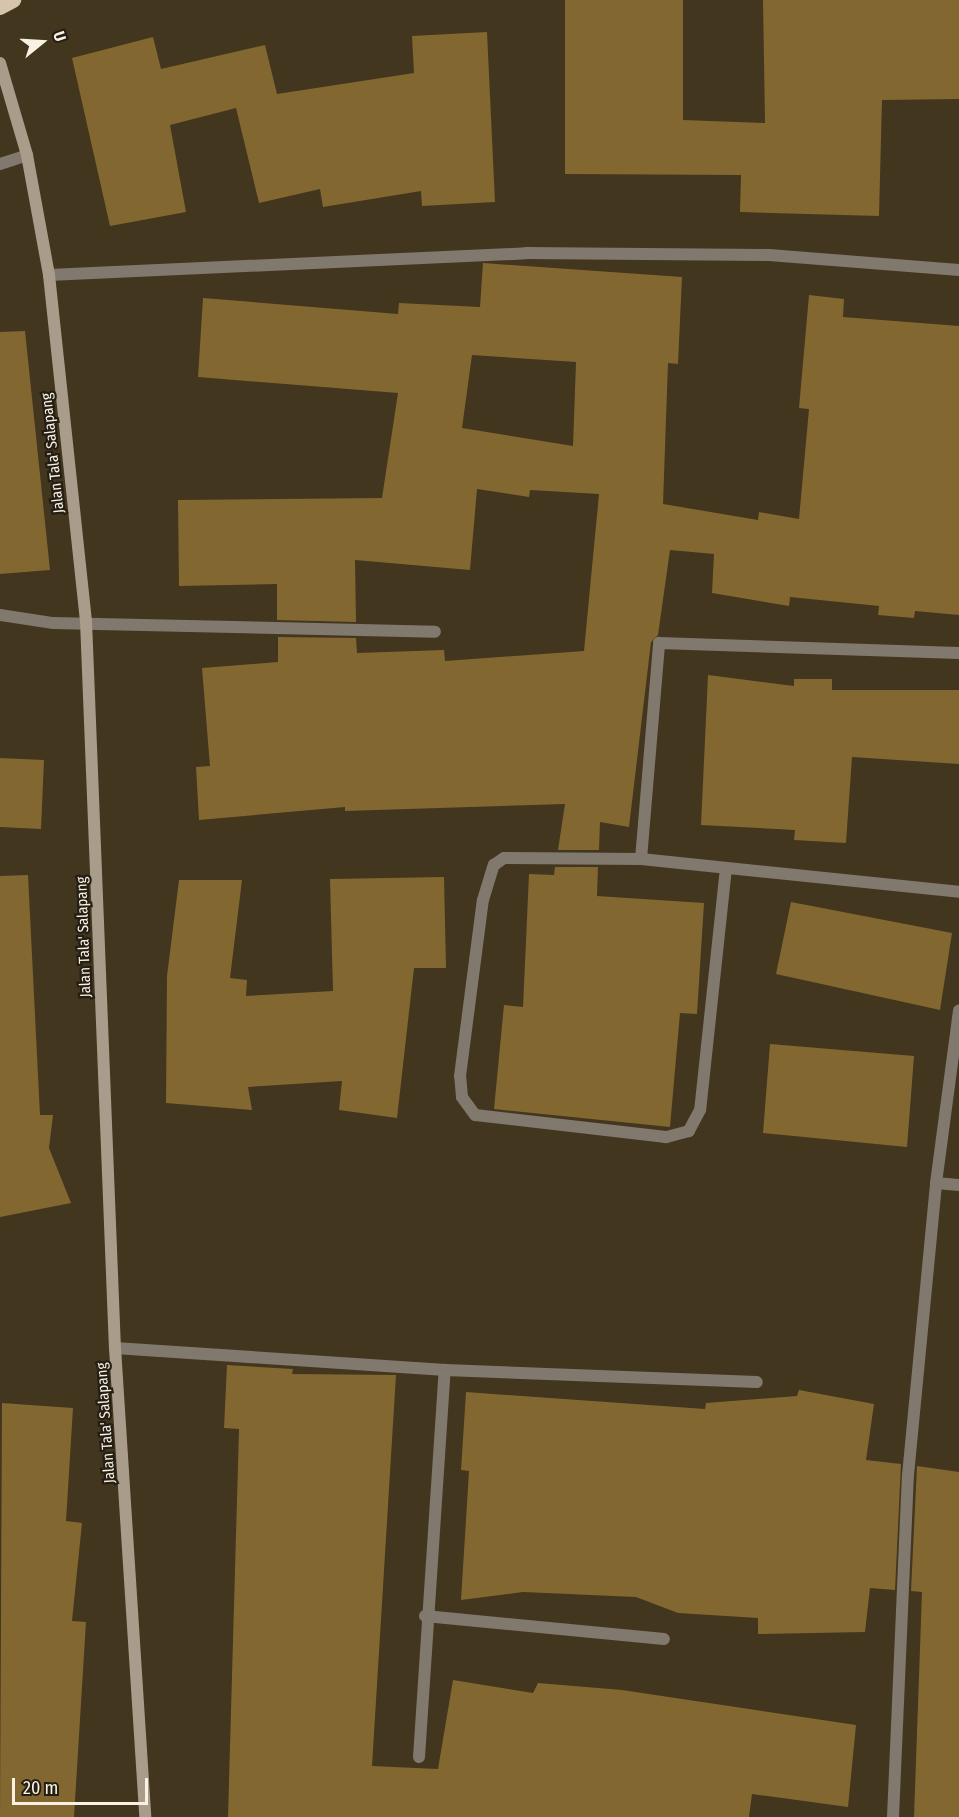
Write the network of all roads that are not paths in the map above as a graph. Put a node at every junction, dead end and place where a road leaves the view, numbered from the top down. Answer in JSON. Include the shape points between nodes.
{"nodes":[{"id":1,"x":13,"y":0,"type":"edge"},
{"id":2,"x":0,"y":6,"type":"edge"},
{"id":3,"x":0,"y":63,"type":"edge"},
{"id":4,"x":27,"y":156,"type":"junction"},
{"id":5,"x":0,"y":164,"type":"edge"},
{"id":6,"x":959,"y":270,"type":"edge"},
{"id":7,"x":49,"y":275,"type":"junction"},
{"id":8,"x":0,"y":615,"type":"edge"},
{"id":9,"x":86,"y":621,"type":"junction"},
{"id":10,"x":435,"y":632,"type":"dead end"},
{"id":11,"x":959,"y":653,"type":"edge"},
{"id":12,"x":641,"y":859,"type":"junction"},
{"id":13,"x":726,"y":868,"type":"junction"},
{"id":14,"x":959,"y":892,"type":"edge"},
{"id":15,"x":959,"y":1011,"type":"edge"},
{"id":16,"x":936,"y":1183,"type":"junction"},
{"id":17,"x":959,"y":1185,"type":"edge"},
{"id":18,"x":115,"y":1348,"type":"junction"},
{"id":19,"x":445,"y":1370,"type":"junction"},
{"id":20,"x":757,"y":1382,"type":"dead end"},
{"id":21,"x":425,"y":1616,"type":"junction"},
{"id":22,"x":664,"y":1639,"type":"dead end"},
{"id":23,"x":419,"y":1757,"type":"dead end"},
{"id":24,"x":144,"y":1817,"type":"edge"},
{"id":25,"x":893,"y":1817,"type":"edge"}],
"edges":[{"from":1,"to":2,"type":"highway"},
{"from":3,"to":4,"type":"main road","name":"Jalan Tala' Salapang"},
{"from":4,"to":5,"type":"street"},
{"from":4,"to":7,"type":"main road","name":"Jalan Tala' Salapang"},
{"from":6,"to":7,"type":"street","via":[[769,255],[537,252]]},
{"from":7,"to":9,"type":"main road","name":"Jalan Tala' Salapang"},
{"from":8,"to":9,"type":"street"},
{"from":9,"to":10,"type":"street"},
{"from":9,"to":18,"type":"main road","name":"Jalan Tala' Salapang"},
{"from":11,"to":12,"type":"street","via":[[659,643]]},
{"from":12,"to":13,"type":"street"},
{"from":12,"to":13,"type":"street","via":[[514,854],[494,865],[483,900],[460,1076],[462,1097],[474,1115],[666,1137],[689,1131],[700,1110]]},
{"from":13,"to":14,"type":"street"},
{"from":15,"to":16,"type":"street"},
{"from":16,"to":17,"type":"street"},
{"from":16,"to":25,"type":"street","via":[[908,1475]]},
{"from":18,"to":19,"type":"street"},
{"from":18,"to":24,"type":"main road","name":"Jalan Tala' Salapang"},
{"from":19,"to":20,"type":"street"},
{"from":19,"to":21,"type":"street"},
{"from":21,"to":22,"type":"street"},
{"from":21,"to":23,"type":"street"}]}
